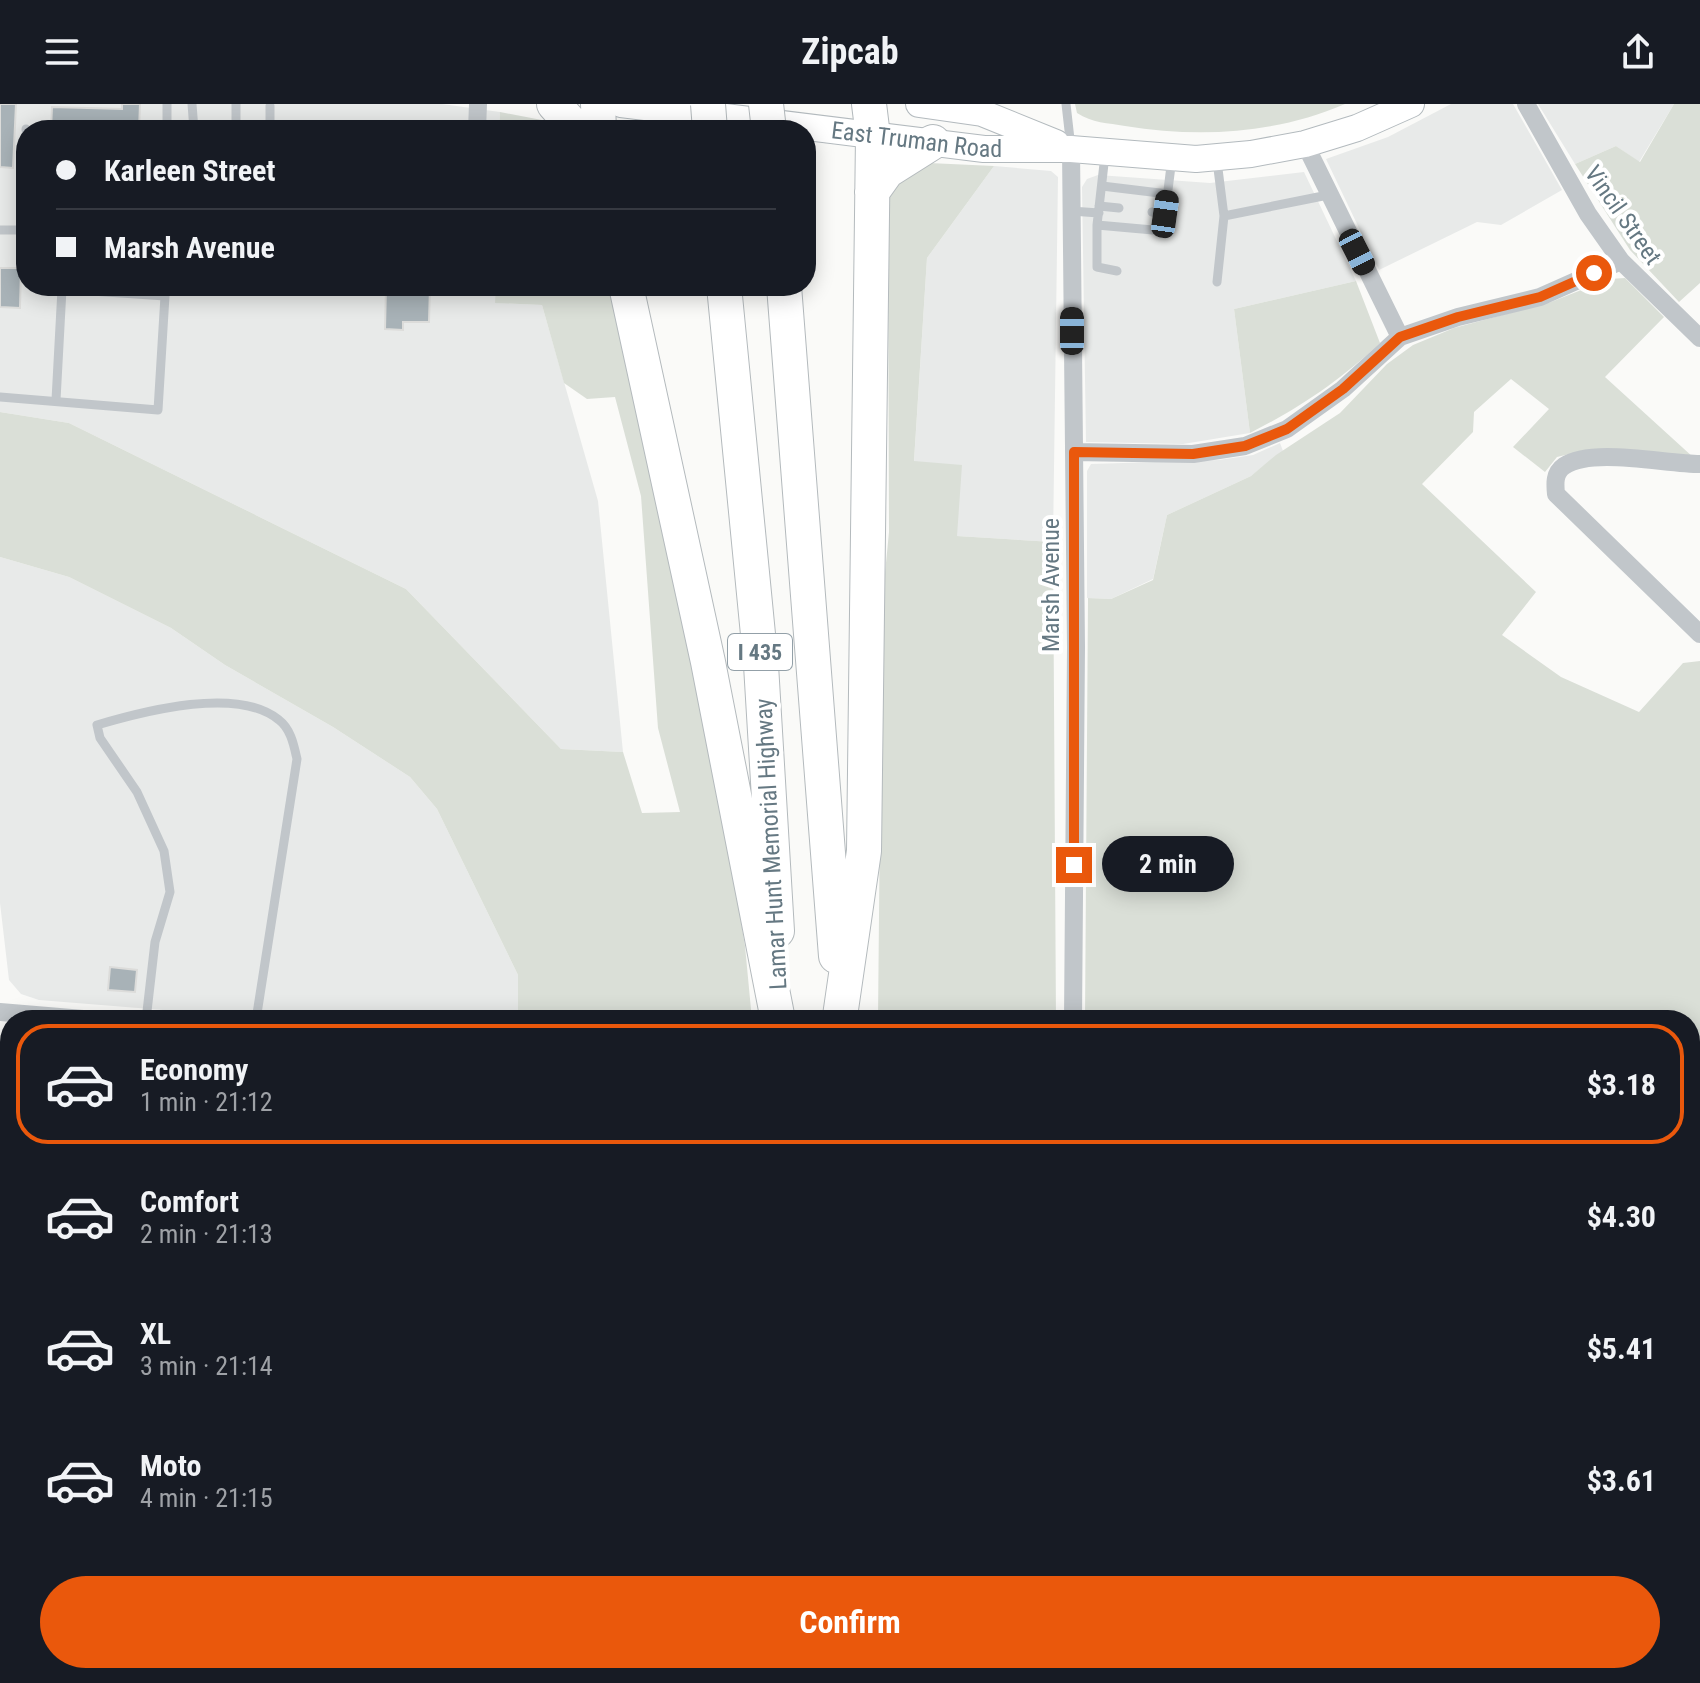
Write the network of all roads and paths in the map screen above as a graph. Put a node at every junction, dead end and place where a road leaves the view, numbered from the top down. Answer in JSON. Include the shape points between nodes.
{"nodes":[{"id":1,"x":554,"y":104,"type":"edge"},
{"id":2,"x":621,"y":104,"type":"edge"},
{"id":3,"x":919,"y":104,"type":"edge"},
{"id":4,"x":1066,"y":104,"type":"edge"},
{"id":5,"x":1411,"y":104,"type":"edge"},
{"id":6,"x":1526,"y":104,"type":"edge"},
{"id":7,"x":568,"y":120,"type":"edge"},
{"id":8,"x":871,"y":120,"type":"edge"},
{"id":9,"x":933,"y":142,"type":"junction"},
{"id":10,"x":1305,"y":144,"type":"junction"},
{"id":11,"x":1071,"y":149,"type":"junction"},
{"id":12,"x":1106,"y":152,"type":"junction"},
{"id":13,"x":1172,"y":157,"type":"junction"},
{"id":14,"x":1216,"y":157,"type":"junction"},
{"id":15,"x":1102,"y":186,"type":"junction"},
{"id":16,"x":872,"y":192,"type":"junction"},
{"id":17,"x":1168,"y":194,"type":"junction"},
{"id":18,"x":1328,"y":195,"type":"junction"},
{"id":19,"x":1119,"y":208,"type":"dead end"},
{"id":20,"x":1099,"y":209,"type":"junction"},
{"id":21,"x":1071,"y":211,"type":"junction"},
{"id":22,"x":1152,"y":212,"type":"dead end"},
{"id":23,"x":1165,"y":214,"type":"junction"},
{"id":24,"x":1224,"y":216,"type":"junction"},
{"id":25,"x":1097,"y":225,"type":"junction"},
{"id":26,"x":1621,"y":261,"type":"junction"},
{"id":27,"x":1117,"y":271,"type":"dead end"},
{"id":28,"x":1217,"y":282,"type":"dead end"},
{"id":29,"x":58,"y":296,"type":"edge"},
{"id":30,"x":165,"y":296,"type":"edge"},
{"id":31,"x":628,"y":296,"type":"edge"},
{"id":32,"x":725,"y":296,"type":"edge"},
{"id":33,"x":785,"y":296,"type":"edge"},
{"id":34,"x":1400,"y":337,"type":"junction"},
{"id":35,"x":1700,"y":338,"type":"edge"},
{"id":36,"x":0,"y":397,"type":"edge"},
{"id":37,"x":56,"y":400,"type":"junction"},
{"id":38,"x":1074,"y":452,"type":"junction"},
{"id":39,"x":1700,"y":464,"type":"edge"},
{"id":40,"x":1700,"y":634,"type":"edge"},
{"id":41,"x":147,"y":1010,"type":"edge"},
{"id":42,"x":258,"y":1010,"type":"edge"},
{"id":43,"x":777,"y":1010,"type":"edge"},
{"id":44,"x":779,"y":1010,"type":"edge"},
{"id":45,"x":839,"y":1010,"type":"edge"},
{"id":46,"x":841,"y":1010,"type":"edge"},
{"id":47,"x":1073,"y":1010,"type":"edge"}],
"edges":[{"from":1,"to":7,"type":"highway"},
{"from":2,"to":8,"type":"main road","name":"East Truman Road"},
{"from":3,"to":11,"type":"main road","name":"East Truman Road","via":[[982,113]]},
{"from":4,"to":11,"type":"lane"},
{"from":5,"to":10,"type":"main road","name":"East Truman Road"},
{"from":6,"to":26,"type":"street","name":"Vincil Street"},
{"from":8,"to":9,"type":"main road","name":"East Truman Road"},
{"from":8,"to":16,"type":"highway"},
{"from":9,"to":11,"type":"main road","name":"East Truman Road","via":[[984,149]]},
{"from":9,"to":16,"type":"highway","via":[[887,171]]},
{"from":10,"to":14,"type":"main road","name":"East Truman Road"},
{"from":10,"to":18,"type":"street"},
{"from":11,"to":12,"type":"main road","name":"East Truman Road"},
{"from":11,"to":21,"type":"street","name":"Marsh Avenue"},
{"from":12,"to":13,"type":"main road","name":"East Truman Road"},
{"from":12,"to":15,"type":"lane"},
{"from":13,"to":14,"type":"main road","name":"East Truman Road"},
{"from":13,"to":17,"type":"lane"},
{"from":14,"to":24,"type":"lane"},
{"from":15,"to":17,"type":"lane"},
{"from":15,"to":20,"type":"lane"},
{"from":16,"to":46,"type":"highway","via":[[864,851]]},
{"from":17,"to":23,"type":"lane"},
{"from":18,"to":24,"type":"lane"},
{"from":18,"to":34,"type":"street"},
{"from":19,"to":20,"type":"lane"},
{"from":20,"to":21,"type":"lane"},
{"from":20,"to":25,"type":"lane"},
{"from":21,"to":38,"type":"street","name":"Marsh Avenue"},
{"from":22,"to":23,"type":"lane"},
{"from":23,"to":25,"type":"lane","via":[[1153,230]]},
{"from":24,"to":28,"type":"lane"},
{"from":25,"to":27,"type":"lane","via":[[1097,267]]},
{"from":26,"to":34,"type":"street","via":[[1540,297]]},
{"from":26,"to":35,"type":"street","name":"Vincil Street"},
{"from":29,"to":37,"type":"lane"},
{"from":30,"to":37,"type":"lane","via":[[158,410]]},
{"from":31,"to":43,"type":"highway"},
{"from":32,"to":44,"type":"highway","name":"Lamar Hunt Memorial Highway","number":"I 435","via":[[761,665]]},
{"from":33,"to":45,"type":"highway","number":"I 435"},
{"from":34,"to":38,"type":"street","via":[[1343,389],[1287,429],[1245,446],[1193,454]]},
{"from":36,"to":37,"type":"lane"},
{"from":38,"to":47,"type":"street","name":"Marsh Avenue"},
{"from":39,"to":40,"type":"street","via":[[1584,459],[1562,467],[1555,478],[1556,494]]},
{"from":41,"to":42,"type":"lane","via":[[155,942],[170,892],[164,851],[97,725],[178,706],[246,704],[280,720],[297,759]]}]}
